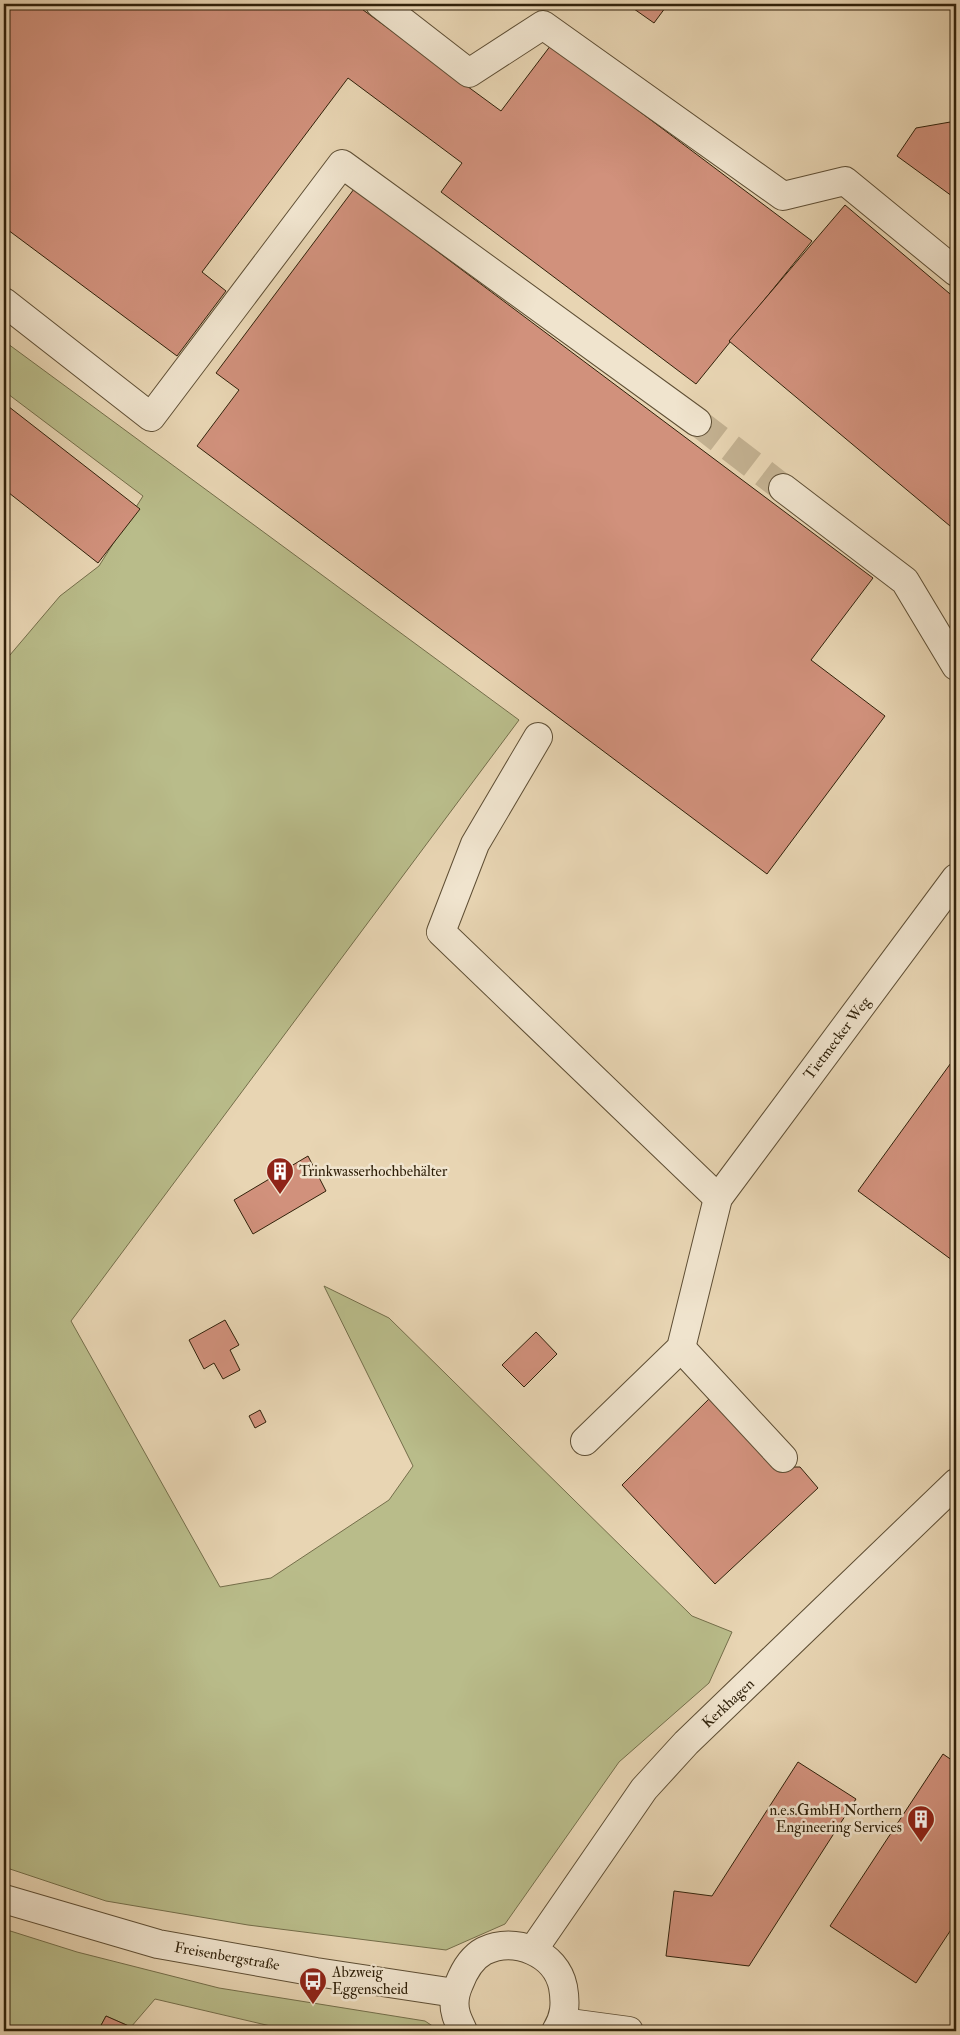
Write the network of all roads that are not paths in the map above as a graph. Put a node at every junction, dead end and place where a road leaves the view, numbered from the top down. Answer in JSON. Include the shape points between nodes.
{"nodes":[{"id":1,"x":380,"y":4,"type":"edge"},
{"id":2,"x":956,"y":272,"type":"edge"},
{"id":3,"x":4,"y":302,"type":"edge"},
{"id":4,"x":697,"y":422,"type":"tunnel mouth"},
{"id":5,"x":783,"y":488,"type":"tunnel mouth"},
{"id":6,"x":956,"y":666,"type":"edge"},
{"id":7,"x":538,"y":738,"type":"dead end"},
{"id":8,"x":956,"y":878,"type":"edge"},
{"id":9,"x":718,"y":1198,"type":"junction"},
{"id":10,"x":681,"y":1348,"type":"junction"},
{"id":11,"x":585,"y":1441,"type":"dead end"},
{"id":12,"x":783,"y":1458,"type":"dead end"},
{"id":13,"x":956,"y":1483,"type":"edge"},
{"id":14,"x":4,"y":1899,"type":"edge"},
{"id":15,"x":533,"y":1950,"type":"junction"},
{"id":16,"x":455,"y":1992,"type":"junction"},
{"id":17,"x":559,"y":2026,"type":"edge"},
{"id":18,"x":464,"y":2031,"type":"edge"},
{"id":19,"x":629,"y":2031,"type":"edge"}],
"edges":[{"from":1,"to":2,"type":"street","via":[[469,73],[543,25],[783,196],[845,181]]},
{"from":3,"to":4,"type":"street","via":[[151,417],[342,164]]},
{"from":5,"to":6,"type":"street","via":[[905,581]]},
{"from":7,"to":9,"type":"street","via":[[475,844],[441,932]]},
{"from":8,"to":9,"type":"street","name":"Tietmecker Weg"},
{"from":9,"to":10,"type":"street"},
{"from":10,"to":11,"type":"street"},
{"from":10,"to":12,"type":"street"},
{"from":13,"to":15,"type":"street","name":"Kerkhagen","via":[[686,1743],[650,1782]]},
{"from":14,"to":16,"type":"street","name":"Freisenbergstraße","via":[[158,1944]]},
{"from":15,"to":16,"type":"street","via":[[508,1945],[484,1952],[464,1969]]},
{"from":15,"to":17,"type":"street","via":[[550,1962],[562,1980],[566,2001]]},
{"from":16,"to":18,"type":"street","via":[[456,2013]]},
{"from":17,"to":19,"type":"street"}]}
